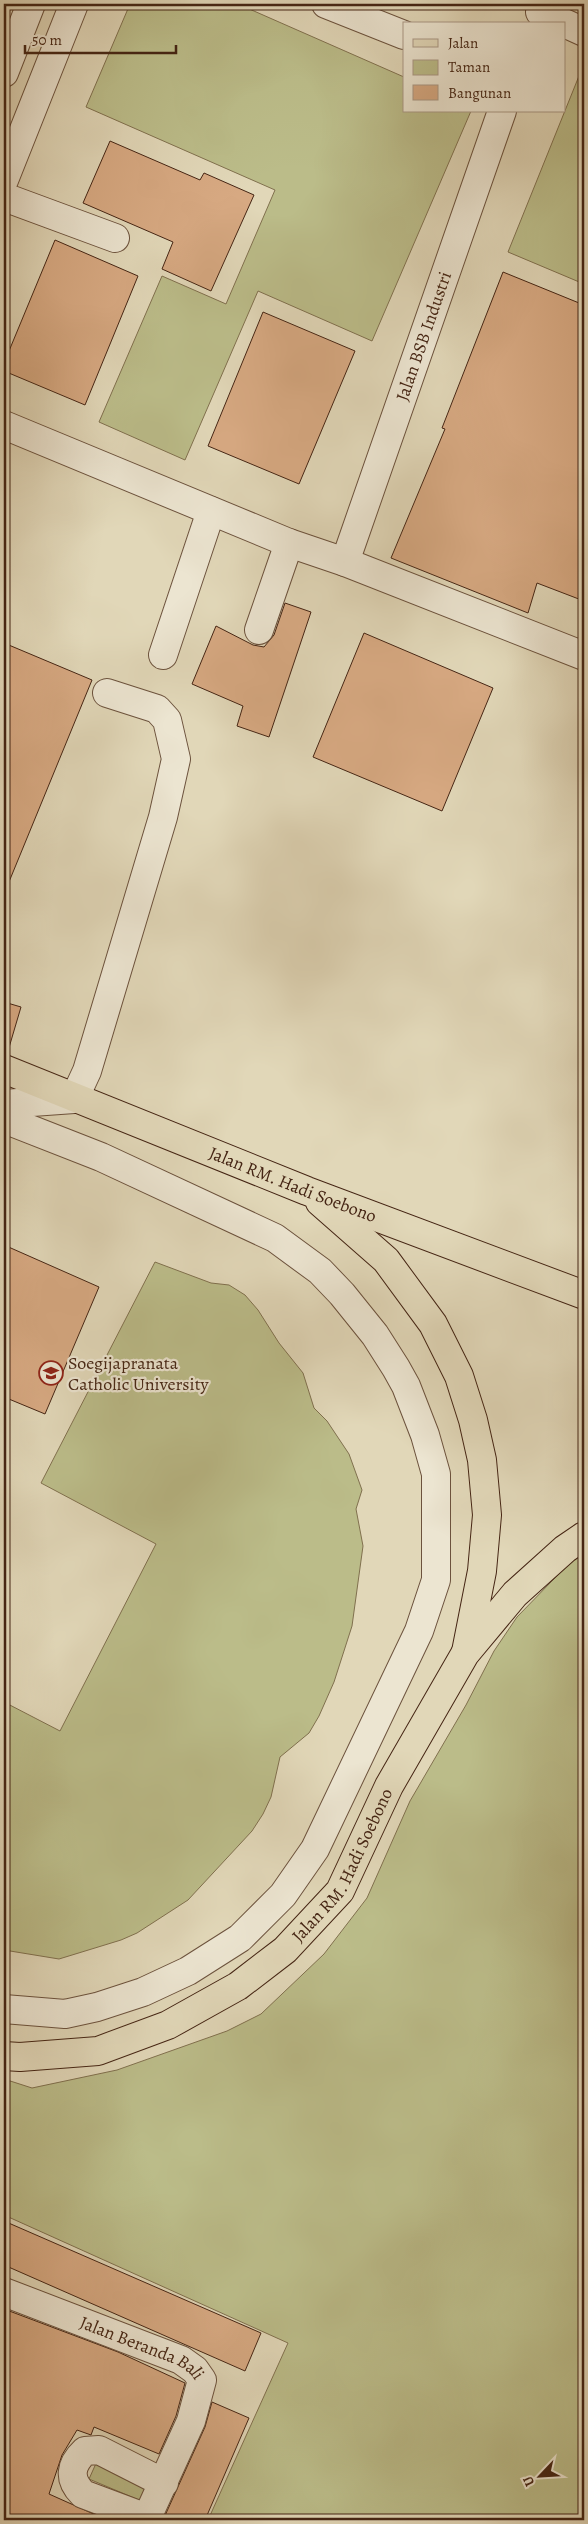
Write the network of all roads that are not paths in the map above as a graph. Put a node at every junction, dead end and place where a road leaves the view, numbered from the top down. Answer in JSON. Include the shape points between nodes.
{"nodes":[{"id":1,"x":31,"y":4,"type":"edge"},
{"id":2,"x":74,"y":4,"type":"edge"},
{"id":3,"x":326,"y":4,"type":"edge"},
{"id":4,"x":540,"y":13,"type":"edge"},
{"id":5,"x":561,"y":22,"type":"edge"},
{"id":6,"x":566,"y":24,"type":"edge"},
{"id":7,"x":584,"y":32,"type":"edge"},
{"id":8,"x":403,"y":35,"type":"edge"},
{"id":9,"x":4,"y":73,"type":"edge"},
{"id":10,"x":502,"y":112,"type":"edge"},
{"id":11,"x":4,"y":180,"type":"edge"},
{"id":12,"x":4,"y":197,"type":"edge"},
{"id":13,"x":115,"y":238,"type":"dead end"},
{"id":14,"x":4,"y":425,"type":"edge"},
{"id":15,"x":211,"y":511,"type":"junction"},
{"id":16,"x":289,"y":543,"type":"junction"},
{"id":17,"x":345,"y":562,"type":"junction"},
{"id":18,"x":259,"y":630,"type":"dead end"},
{"id":19,"x":163,"y":655,"type":"dead end"},
{"id":20,"x":584,"y":656,"type":"edge"},
{"id":21,"x":107,"y":693,"type":"dead end"},
{"id":22,"x":4,"y":1069,"type":"edge"},
{"id":23,"x":74,"y":1099,"type":"junction"},
{"id":24,"x":4,"y":1104,"type":"edge"},
{"id":25,"x":4,"y":1119,"type":"edge"},
{"id":26,"x":307,"y":1191,"type":"junction"},
{"id":27,"x":584,"y":1295,"type":"edge"},
{"id":28,"x":584,"y":1536,"type":"edge"},
{"id":29,"x":466,"y":1654,"type":"junction"},
{"id":30,"x":4,"y":2009,"type":"edge"},
{"id":31,"x":4,"y":2056,"type":"edge"},
{"id":32,"x":4,"y":2292,"type":"edge"},
{"id":33,"x":164,"y":2483,"type":"junction"},
{"id":34,"x":146,"y":2519,"type":"edge"}],
"edges":[{"from":1,"to":9,"type":"street"},
{"from":2,"to":11,"type":"street"},
{"from":3,"to":8,"type":"street"},
{"from":4,"to":5,"type":"street"},
{"from":6,"to":7,"type":"street"},
{"from":10,"to":17,"type":"street","name":"Jalan BSB Industri"},
{"from":12,"to":13,"type":"street"},
{"from":14,"to":15,"type":"street"},
{"from":15,"to":16,"type":"street"},
{"from":15,"to":19,"type":"street"},
{"from":16,"to":17,"type":"street"},
{"from":16,"to":18,"type":"street"},
{"from":17,"to":20,"type":"street"},
{"from":21,"to":23,"type":"street","via":[[157,709],[167,720],[176,759],[163,817],[87,1071]]},
{"from":22,"to":23,"type":"main road","name":"Jalan RM. Hadi Soebono"},
{"from":23,"to":24,"type":"street"},
{"from":23,"to":26,"type":"main road","name":"Jalan RM. Hadi Soebono"},
{"from":25,"to":30,"type":"street","via":[[212,1207],[274,1238],[320,1271],[380,1344],[406,1386],[436,1474],[436,1580],[419,1631],[315,1849],[284,1895],[240,1938],[188,1971],[143,1992],[65,2014]]},
{"from":26,"to":27,"type":"main road","name":"Jalan RM. Hadi Soebono"},
{"from":26,"to":29,"type":"main road","via":[[386,1260],[433,1324],[459,1376],[482,1460],[487,1514],[482,1571]]},
{"from":28,"to":29,"type":"main road","name":"Jalan RM. Hadi Soebono","via":[[564,1549],[515,1594]]},
{"from":29,"to":31,"type":"main road","name":"Jalan RM. Hadi Soebono","via":[[389,1786],[340,1891],[285,1950],[238,1986],[168,2025],[98,2051]]},
{"from":32,"to":33,"type":"street","name":"Jalan Beranda Bali","via":[[181,2360],[194,2370],[202,2380],[201,2390]]},
{"from":33,"to":34,"type":"street","name":"Jalan Beranda Bali"},
{"from":33,"to":34,"type":"street","name":"Jalan Beranda Bali","via":[[99,2450],[85,2451],[73,2468],[75,2486],[83,2494]]}]}
